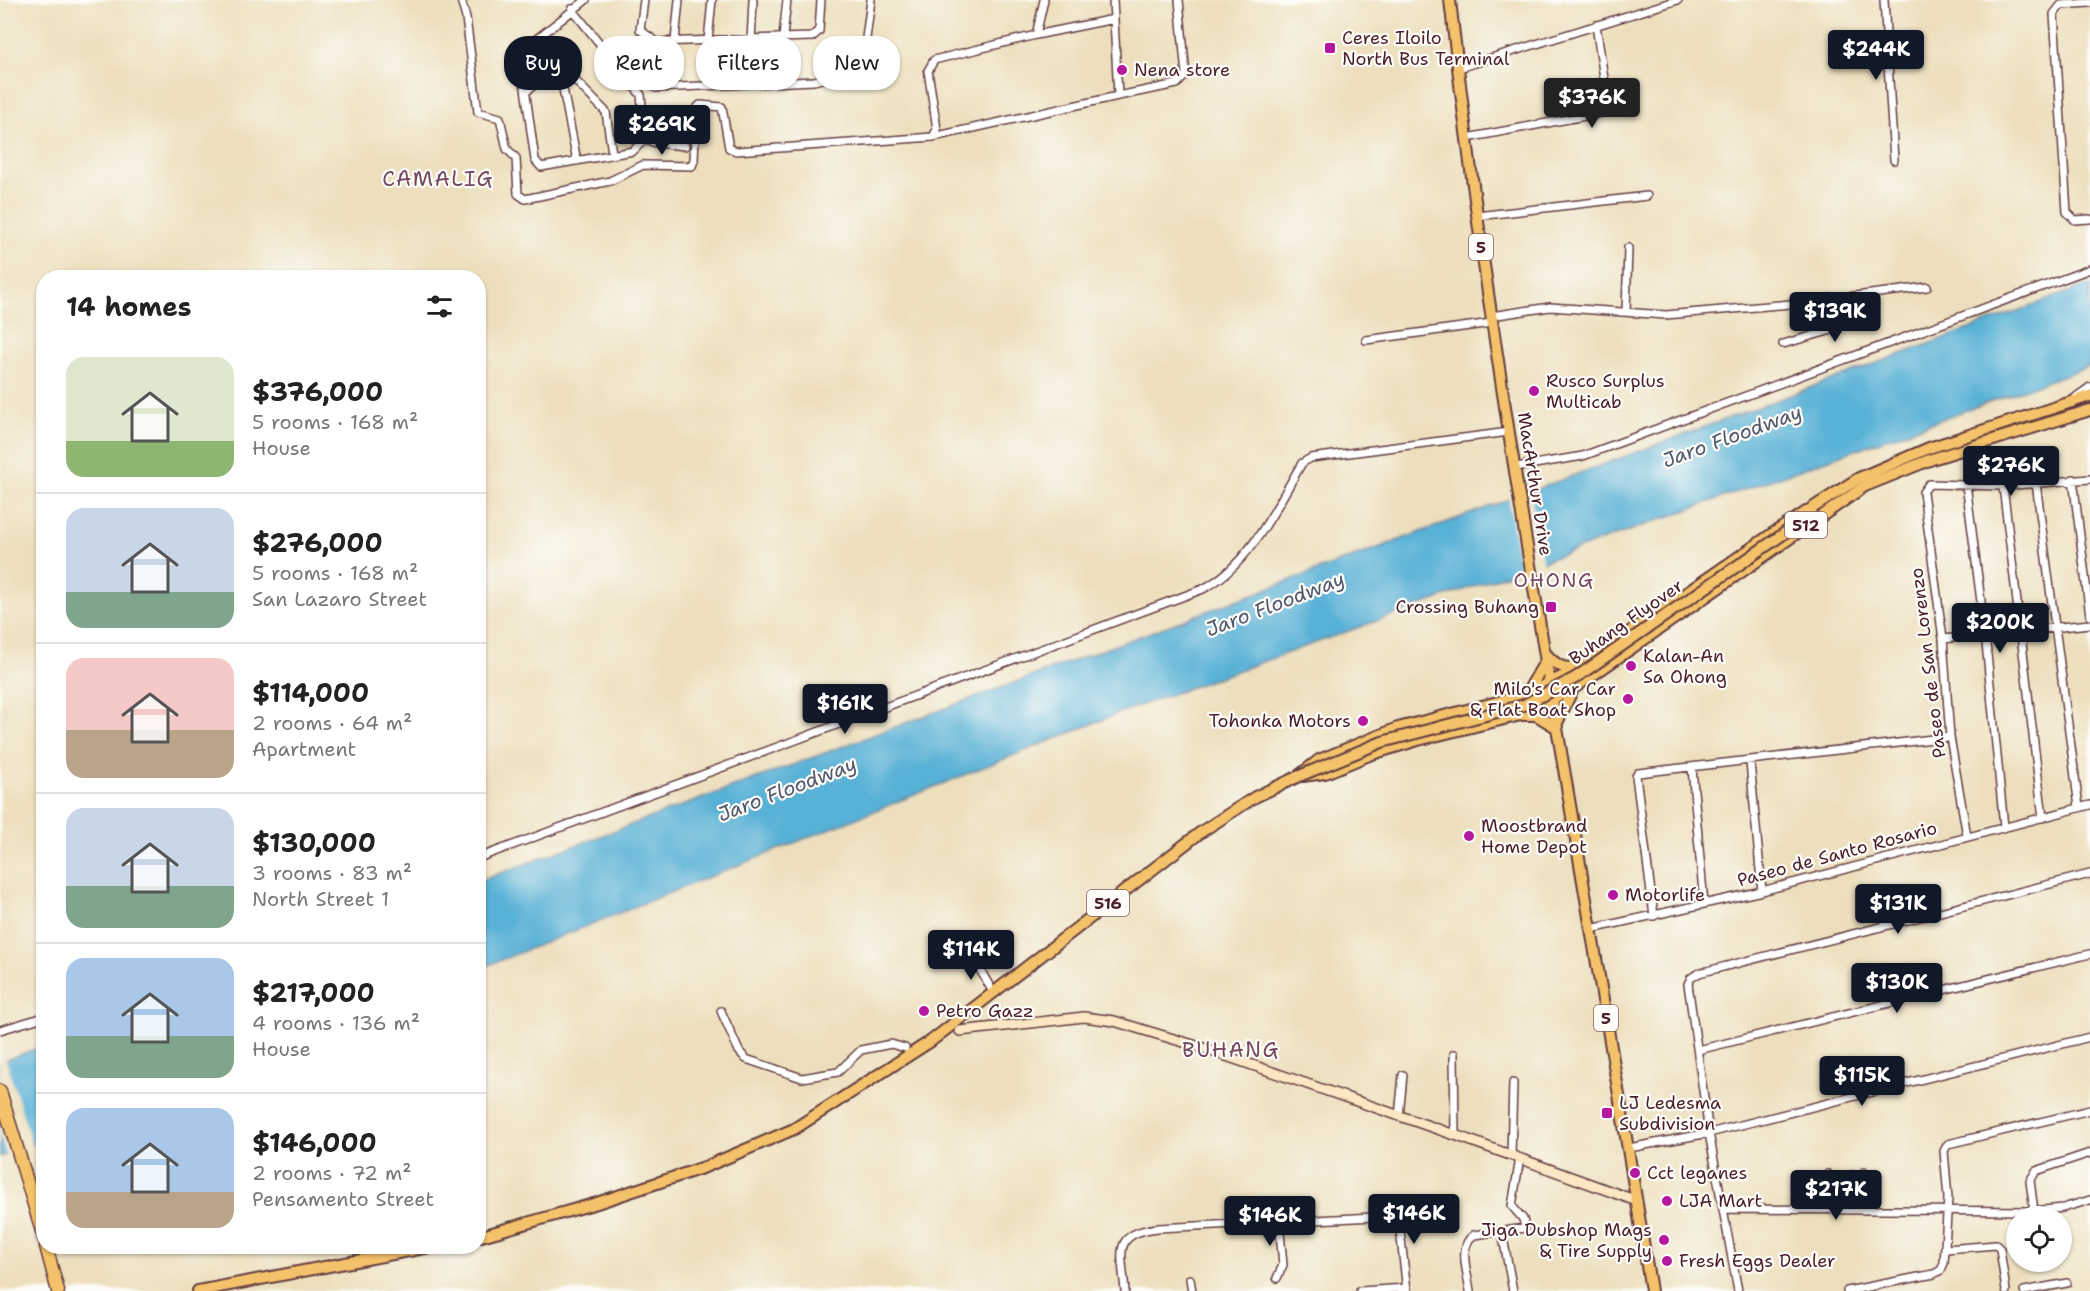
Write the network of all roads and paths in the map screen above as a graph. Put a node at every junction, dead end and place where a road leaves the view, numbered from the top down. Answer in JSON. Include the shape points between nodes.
{"nodes":[{"id":1,"x":461,"y":0,"type":"edge"},
{"id":2,"x":586,"y":0,"type":"edge"},
{"id":3,"x":644,"y":0,"type":"edge"},
{"id":4,"x":679,"y":0,"type":"edge"},
{"id":5,"x":712,"y":0,"type":"edge"},
{"id":6,"x":753,"y":0,"type":"edge"},
{"id":7,"x":787,"y":0,"type":"edge"},
{"id":8,"x":821,"y":0,"type":"edge"},
{"id":9,"x":871,"y":0,"type":"edge"},
{"id":10,"x":1044,"y":0,"type":"edge"},
{"id":11,"x":1113,"y":0,"type":"edge"},
{"id":12,"x":1179,"y":0,"type":"edge"},
{"id":13,"x":1451,"y":0,"type":"edge"},
{"id":14,"x":1678,"y":0,"type":"edge"},
{"id":15,"x":1884,"y":0,"type":"edge"},
{"id":16,"x":2090,"y":3,"type":"edge"},
{"id":17,"x":572,"y":9,"type":"junction"},
{"id":18,"x":1114,"y":19,"type":"junction"},
{"id":19,"x":1596,"y":25,"type":"junction"},
{"id":20,"x":1036,"y":35,"type":"junction"},
{"id":21,"x":648,"y":36,"type":"edge"},
{"id":22,"x":675,"y":36,"type":"edge"},
{"id":23,"x":708,"y":36,"type":"edge"},
{"id":24,"x":750,"y":36,"type":"edge"},
{"id":25,"x":783,"y":36,"type":"edge"},
{"id":26,"x":801,"y":36,"type":"edge"},
{"id":27,"x":1459,"y":68,"type":"junction"},
{"id":28,"x":801,"y":82,"type":"edge"},
{"id":29,"x":582,"y":88,"type":"edge"},
{"id":30,"x":563,"y":90,"type":"edge"},
{"id":31,"x":526,"y":92,"type":"joint"},
{"id":32,"x":1118,"y":96,"type":"junction"},
{"id":33,"x":933,"y":137,"type":"junction"},
{"id":34,"x":1467,"y":138,"type":"junction"},
{"id":35,"x":645,"y":139,"type":"junction"},
{"id":36,"x":685,"y":146,"type":"dead end"},
{"id":37,"x":612,"y":153,"type":"junction"},
{"id":38,"x":1894,"y":160,"type":"dead end"},
{"id":39,"x":577,"y":161,"type":"junction"},
{"id":40,"x":1647,"y":196,"type":"dead end"},
{"id":41,"x":1477,"y":216,"type":"junction"},
{"id":42,"x":2090,"y":219,"type":"edge"},
{"id":43,"x":1628,"y":248,"type":"dead end"},
{"id":44,"x":2090,"y":269,"type":"edge"},
{"id":45,"x":1927,"y":287,"type":"dead end"},
{"id":46,"x":1831,"y":298,"type":"junction"},
{"id":47,"x":1626,"y":312,"type":"junction"},
{"id":48,"x":1492,"y":319,"type":"junction"},
{"id":49,"x":1366,"y":340,"type":"dead end"},
{"id":50,"x":1783,"y":344,"type":"dead end"},
{"id":51,"x":2090,"y":387,"type":"edge"},
{"id":52,"x":2090,"y":396,"type":"edge"},
{"id":53,"x":2072,"y":400,"type":"junction"},
{"id":54,"x":2052,"y":408,"type":"junction"},
{"id":55,"x":2090,"y":410,"type":"edge"},
{"id":56,"x":2055,"y":419,"type":"junction"},
{"id":57,"x":1509,"y":432,"type":"junction"},
{"id":58,"x":1516,"y":470,"type":"junction"},
{"id":59,"x":2073,"y":479,"type":"junction"},
{"id":60,"x":2090,"y":479,"type":"edge"},
{"id":61,"x":2036,"y":483,"type":"junction"},
{"id":62,"x":1966,"y":484,"type":"junction"},
{"id":63,"x":2003,"y":486,"type":"junction"},
{"id":64,"x":1809,"y":516,"type":"junction"},
{"id":65,"x":2090,"y":616,"type":"edge"},
{"id":66,"x":2090,"y":624,"type":"edge"},
{"id":67,"x":2057,"y":627,"type":"junction"},
{"id":68,"x":2022,"y":629,"type":"junction"},
{"id":69,"x":1985,"y":633,"type":"junction"},
{"id":70,"x":1943,"y":639,"type":"junction"},
{"id":71,"x":1546,"y":657,"type":"junction"},
{"id":72,"x":1582,"y":664,"type":"junction"},
{"id":73,"x":1550,"y":682,"type":"junction"},
{"id":74,"x":1576,"y":686,"type":"junction"},
{"id":75,"x":1524,"y":695,"type":"junction"},
{"id":76,"x":1552,"y":700,"type":"junction"},
{"id":77,"x":1521,"y":715,"type":"junction"},
{"id":78,"x":1556,"y":726,"type":"junction"},
{"id":79,"x":1950,"y":737,"type":"junction"},
{"id":80,"x":1750,"y":762,"type":"junction"},
{"id":81,"x":1692,"y":768,"type":"junction"},
{"id":82,"x":1297,"y":777,"type":"junction"},
{"id":83,"x":2090,"y":805,"type":"edge"},
{"id":84,"x":2079,"y":807,"type":"junction"},
{"id":85,"x":2043,"y":818,"type":"junction"},
{"id":86,"x":2004,"y":827,"type":"junction"},
{"id":87,"x":1967,"y":836,"type":"junction"},
{"id":88,"x":486,"y":855,"type":"edge"},
{"id":89,"x":2090,"y":874,"type":"edge"},
{"id":90,"x":1762,"y":891,"type":"junction"},
{"id":91,"x":1704,"y":904,"type":"junction"},
{"id":92,"x":1654,"y":916,"type":"junction"},
{"id":93,"x":1591,"y":928,"type":"junction"},
{"id":94,"x":961,"y":950,"type":"dead end"},
{"id":95,"x":2090,"y":954,"type":"edge"},
{"id":96,"x":993,"y":992,"type":"junction"},
{"id":97,"x":721,"y":1011,"type":"dead end"},
{"id":98,"x":36,"y":1019,"type":"edge"},
{"id":99,"x":0,"y":1030,"type":"edge"},
{"id":100,"x":960,"y":1031,"type":"joint"},
{"id":101,"x":2090,"y":1037,"type":"edge"},
{"id":102,"x":928,"y":1044,"type":"junction"},
{"id":103,"x":904,"y":1048,"type":"joint"},
{"id":104,"x":1698,"y":1050,"type":"junction"},
{"id":105,"x":1454,"y":1054,"type":"dead end"},
{"id":106,"x":1403,"y":1075,"type":"dead end"},
{"id":107,"x":1513,"y":1083,"type":"dead end"},
{"id":108,"x":0,"y":1091,"type":"edge"},
{"id":109,"x":2090,"y":1110,"type":"edge"},
{"id":110,"x":1399,"y":1117,"type":"junction"},
{"id":111,"x":1709,"y":1132,"type":"junction"},
{"id":112,"x":1455,"y":1135,"type":"junction"},
{"id":113,"x":1629,"y":1148,"type":"junction"},
{"id":114,"x":2090,"y":1153,"type":"edge"},
{"id":115,"x":1516,"y":1157,"type":"junction"},
{"id":116,"x":1864,"y":1172,"type":"dead end"},
{"id":117,"x":1828,"y":1174,"type":"dead end"},
{"id":118,"x":1853,"y":1175,"type":"dead end"},
{"id":119,"x":2090,"y":1200,"type":"edge"},
{"id":120,"x":1637,"y":1201,"type":"junction"},
{"id":121,"x":2033,"y":1206,"type":"edge"},
{"id":122,"x":2070,"y":1206,"type":"edge"},
{"id":123,"x":1869,"y":1208,"type":"junction"},
{"id":124,"x":1724,"y":1209,"type":"junction"},
{"id":125,"x":1832,"y":1209,"type":"junction"},
{"id":126,"x":1857,"y":1209,"type":"junction"},
{"id":127,"x":1948,"y":1209,"type":"junction"},
{"id":128,"x":2006,"y":1210,"type":"edge"},
{"id":129,"x":36,"y":1211,"type":"edge"},
{"id":130,"x":1279,"y":1221,"type":"junction"},
{"id":131,"x":1502,"y":1232,"type":"junction"},
{"id":132,"x":486,"y":1235,"type":"edge"},
{"id":133,"x":1946,"y":1249,"type":"junction"},
{"id":134,"x":48,"y":1254,"type":"edge"},
{"id":135,"x":393,"y":1254,"type":"edge"},
{"id":136,"x":1277,"y":1278,"type":"dead end"},
{"id":137,"x":1190,"y":1279,"type":"dead end"},
{"id":138,"x":2067,"y":1283,"type":"dead end"},
{"id":139,"x":1407,"y":1290,"type":"edge"},
{"id":140,"x":58,"y":1291,"type":"edge"},
{"id":141,"x":198,"y":1291,"type":"edge"},
{"id":142,"x":1125,"y":1291,"type":"edge"},
{"id":143,"x":1192,"y":1291,"type":"edge"},
{"id":144,"x":1360,"y":1291,"type":"edge"},
{"id":145,"x":1470,"y":1291,"type":"edge"},
{"id":146,"x":1513,"y":1291,"type":"edge"},
{"id":147,"x":1651,"y":1291,"type":"edge"},
{"id":148,"x":1737,"y":1291,"type":"edge"},
{"id":149,"x":1847,"y":1291,"type":"edge"},
{"id":150,"x":2006,"y":1291,"type":"edge"},
{"id":151,"x":2024,"y":1291,"type":"edge"}],
"edges":[{"from":1,"to":33,"type":"street","via":[[478,112],[501,118],[507,149],[516,158],[521,198],[610,181],[644,165],[692,166],[696,109],[700,105],[722,107],[729,148],[736,151]]},
{"from":2,"to":17,"type":"street"},
{"from":3,"to":21,"type":"street","via":[[640,30]]},
{"from":4,"to":22,"type":"street"},
{"from":5,"to":23,"type":"street"},
{"from":6,"to":24,"type":"street"},
{"from":7,"to":25,"type":"street"},
{"from":8,"to":26,"type":"street","via":[[817,35]]},
{"from":9,"to":28,"type":"street","via":[[862,69]]},
{"from":10,"to":20,"type":"street"},
{"from":11,"to":18,"type":"street"},
{"from":12,"to":32,"type":"street","via":[[1186,75],[1177,84]]},
{"from":13,"to":27,"type":"main road","name":"MacArthur Drive","number":"5"},
{"from":14,"to":19,"type":"street"},
{"from":15,"to":38,"type":"street"},
{"from":16,"to":42,"type":"street","via":[[2061,5],[2054,14],[2067,212],[2075,220]]},
{"from":17,"to":31,"type":"street","via":[[520,52]]},
{"from":17,"to":35,"type":"street","via":[[641,95]]},
{"from":18,"to":20,"type":"street"},
{"from":18,"to":32,"type":"street"},
{"from":19,"to":27,"type":"street"},
{"from":19,"to":34,"type":"street","via":[[1606,112]]},
{"from":20,"to":33,"type":"street","via":[[934,60],[928,71],[937,129]]},
{"from":27,"to":34,"type":"main road","name":"MacArthur Drive","number":"5"},
{"from":29,"to":37,"type":"street","via":[[606,112]]},
{"from":30,"to":39,"type":"street"},
{"from":31,"to":39,"type":"street","via":[[535,160],[541,167]]},
{"from":32,"to":33,"type":"street"},
{"from":34,"to":41,"type":"main road","name":"MacArthur Drive","number":"5"},
{"from":35,"to":36,"type":"street"},
{"from":35,"to":37,"type":"street","via":[[633,151]]},
{"from":37,"to":39,"type":"street"},
{"from":40,"to":41,"type":"street"},
{"from":41,"to":48,"type":"main road","name":"MacArthur Drive","number":"5"},
{"from":43,"to":47,"type":"street"},
{"from":44,"to":58,"type":"street","via":[[1582,456]]},
{"from":45,"to":46,"type":"street"},
{"from":46,"to":47,"type":"street","via":[[1666,315]]},
{"from":46,"to":50,"type":"street","via":[[1832,330]]},
{"from":47,"to":48,"type":"street","via":[[1550,307]]},
{"from":48,"to":49,"type":"street"},
{"from":48,"to":57,"type":"main road","name":"MacArthur Drive","number":"5"},
{"from":51,"to":53,"type":"street"},
{"from":52,"to":53,"type":"main road","number":"512"},
{"from":53,"to":54,"type":"main road","number":"512"},
{"from":54,"to":56,"type":"main road","via":[[2047,414]]},
{"from":54,"to":64,"type":"main road","number":"512","via":[[1896,461],[1859,478]]},
{"from":55,"to":56,"type":"main road","number":"512"},
{"from":56,"to":64,"type":"main road","number":"512","via":[[1900,470]]},
{"from":57,"to":58,"type":"main road","name":"MacArthur Drive","number":"5"},
{"from":57,"to":88,"type":"street","via":[[1311,458],[1302,463],[1261,533],[1223,579],[1203,590]]},
{"from":58,"to":71,"type":"main road","name":"MacArthur Drive","number":"5"},
{"from":59,"to":60,"type":"street"},
{"from":59,"to":61,"type":"street"},
{"from":59,"to":65,"type":"street"},
{"from":61,"to":63,"type":"street"},
{"from":61,"to":67,"type":"street"},
{"from":62,"to":63,"type":"street"},
{"from":62,"to":69,"type":"street"},
{"from":62,"to":70,"type":"street","name":"Paseo de San Lorenzo","via":[[1925,487],[1923,492]]},
{"from":63,"to":68,"type":"street"},
{"from":64,"to":72,"type":"main road","number":"512"},
{"from":64,"to":74,"type":"main road","number":"512"},
{"from":64,"to":82,"type":"main road","name":"Buhang Flyover","number":"512","bridge":true,"via":[[1544,696],[1524,705],[1382,742]]},
{"from":66,"to":67,"type":"street"},
{"from":67,"to":68,"type":"street"},
{"from":67,"to":84,"type":"street"},
{"from":68,"to":69,"type":"street"},
{"from":68,"to":85,"type":"street"},
{"from":69,"to":70,"type":"street"},
{"from":69,"to":86,"type":"street"},
{"from":70,"to":79,"type":"street","name":"Paseo de San Lorenzo"},
{"from":71,"to":72,"type":"main road","via":[[1564,668]]},
{"from":71,"to":73,"type":"main road","name":"MacArthur Drive","number":"5"},
{"from":71,"to":75,"type":"main road","via":[[1533,686]]},
{"from":72,"to":73,"type":"main road","number":"512"},
{"from":73,"to":75,"type":"main road","number":"516"},
{"from":73,"to":76,"type":"main road","name":"MacArthur Drive","number":"5"},
{"from":74,"to":76,"type":"main road","number":"512"},
{"from":74,"to":78,"type":"main road","via":[[1565,701]]},
{"from":75,"to":82,"type":"main road","number":"516","via":[[1370,737],[1319,760]]},
{"from":76,"to":77,"type":"main road","number":"516"},
{"from":76,"to":78,"type":"main road","name":"MacArthur Drive","number":"5"},
{"from":77,"to":78,"type":"main road","via":[[1536,715]]},
{"from":77,"to":82,"type":"main road","number":"516","via":[[1388,749],[1325,773]]},
{"from":78,"to":93,"type":"main road","name":"MacArthur Drive","number":"5"},
{"from":79,"to":80,"type":"street"},
{"from":79,"to":87,"type":"street","name":"Paseo de San Lorenzo"},
{"from":80,"to":81,"type":"street"},
{"from":80,"to":90,"type":"street"},
{"from":81,"to":91,"type":"street"},
{"from":81,"to":92,"type":"street","via":[[1642,772],[1636,776]]},
{"from":82,"to":96,"type":"main road","number":"516","via":[[1255,797],[1201,832]]},
{"from":83,"to":84,"type":"street","name":"Paseo de Santo Rosario"},
{"from":84,"to":85,"type":"street","name":"Paseo de Santo Rosario"},
{"from":85,"to":86,"type":"street","name":"Paseo de Santo Rosario"},
{"from":86,"to":87,"type":"street","name":"Paseo de Santo Rosario"},
{"from":87,"to":90,"type":"street","name":"Paseo de Santo Rosario"},
{"from":89,"to":104,"type":"street","via":[[1699,973],[1688,984]]},
{"from":90,"to":91,"type":"street","name":"Paseo de Santo Rosario"},
{"from":91,"to":92,"type":"street","name":"Paseo de Santo Rosario"},
{"from":92,"to":93,"type":"street","name":"Paseo de Santo Rosario"},
{"from":93,"to":113,"type":"main road","name":"MacArthur Drive","number":"5"},
{"from":94,"to":96,"type":"street","via":[[968,950]]},
{"from":95,"to":104,"type":"street"},
{"from":96,"to":102,"type":"main road","number":"516"},
{"from":97,"to":103,"type":"street","via":[[746,1059],[802,1078],[838,1072],[861,1050],[891,1044]]},
{"from":98,"to":99,"type":"street"},
{"from":100,"to":102,"type":"main road","via":[[952,1031]]},
{"from":100,"to":110,"type":"street","via":[[1099,1018],[1200,1047]]},
{"from":101,"to":111,"type":"street"},
{"from":102,"to":103,"type":"main road"},
{"from":102,"to":132,"type":"main road","number":"516","via":[[813,1118],[749,1150],[597,1203]]},
{"from":104,"to":111,"type":"street"},
{"from":105,"to":112,"type":"street"},
{"from":106,"to":110,"type":"street"},
{"from":107,"to":115,"type":"street"},
{"from":108,"to":129,"type":"highway"},
{"from":109,"to":127,"type":"street","via":[[1948,1144],[1944,1151]]},
{"from":110,"to":112,"type":"street"},
{"from":111,"to":113,"type":"street"},
{"from":111,"to":124,"type":"street"},
{"from":112,"to":115,"type":"street"},
{"from":113,"to":120,"type":"main road","name":"MacArthur Drive","number":"5"},
{"from":114,"to":121,"type":"street","via":[[2036,1171],[2030,1181]]},
{"from":115,"to":120,"type":"street"},
{"from":115,"to":131,"type":"street","via":[[1508,1206],[1523,1219],[1525,1228]]},
{"from":116,"to":123,"type":"street"},
{"from":117,"to":125,"type":"street"},
{"from":118,"to":126,"type":"street"},
{"from":119,"to":122,"type":"street"},
{"from":120,"to":147,"type":"main road","name":"MacArthur Drive","number":"5"},
{"from":123,"to":126,"type":"street"},
{"from":123,"to":127,"type":"street"},
{"from":124,"to":125,"type":"street"},
{"from":124,"to":148,"type":"street"},
{"from":125,"to":126,"type":"street"},
{"from":127,"to":128,"type":"street"},
{"from":127,"to":133,"type":"street"},
{"from":130,"to":136,"type":"street","via":[[1283,1265]]},
{"from":130,"to":139,"type":"street","via":[[1393,1216],[1399,1221]]},
{"from":130,"to":142,"type":"street","via":[[1133,1232],[1122,1248]]},
{"from":131,"to":145,"type":"street","via":[[1468,1239],[1464,1249]]},
{"from":131,"to":146,"type":"street"},
{"from":133,"to":149,"type":"street","via":[[1941,1270],[1934,1274]]},
{"from":133,"to":150,"type":"street","via":[[1998,1246]]},
{"from":134,"to":140,"type":"highway"},
{"from":135,"to":141,"type":"main road"},
{"from":137,"to":143,"type":"street"},
{"from":138,"to":151,"type":"street"},
{"from":139,"to":144,"type":"street"}]}
